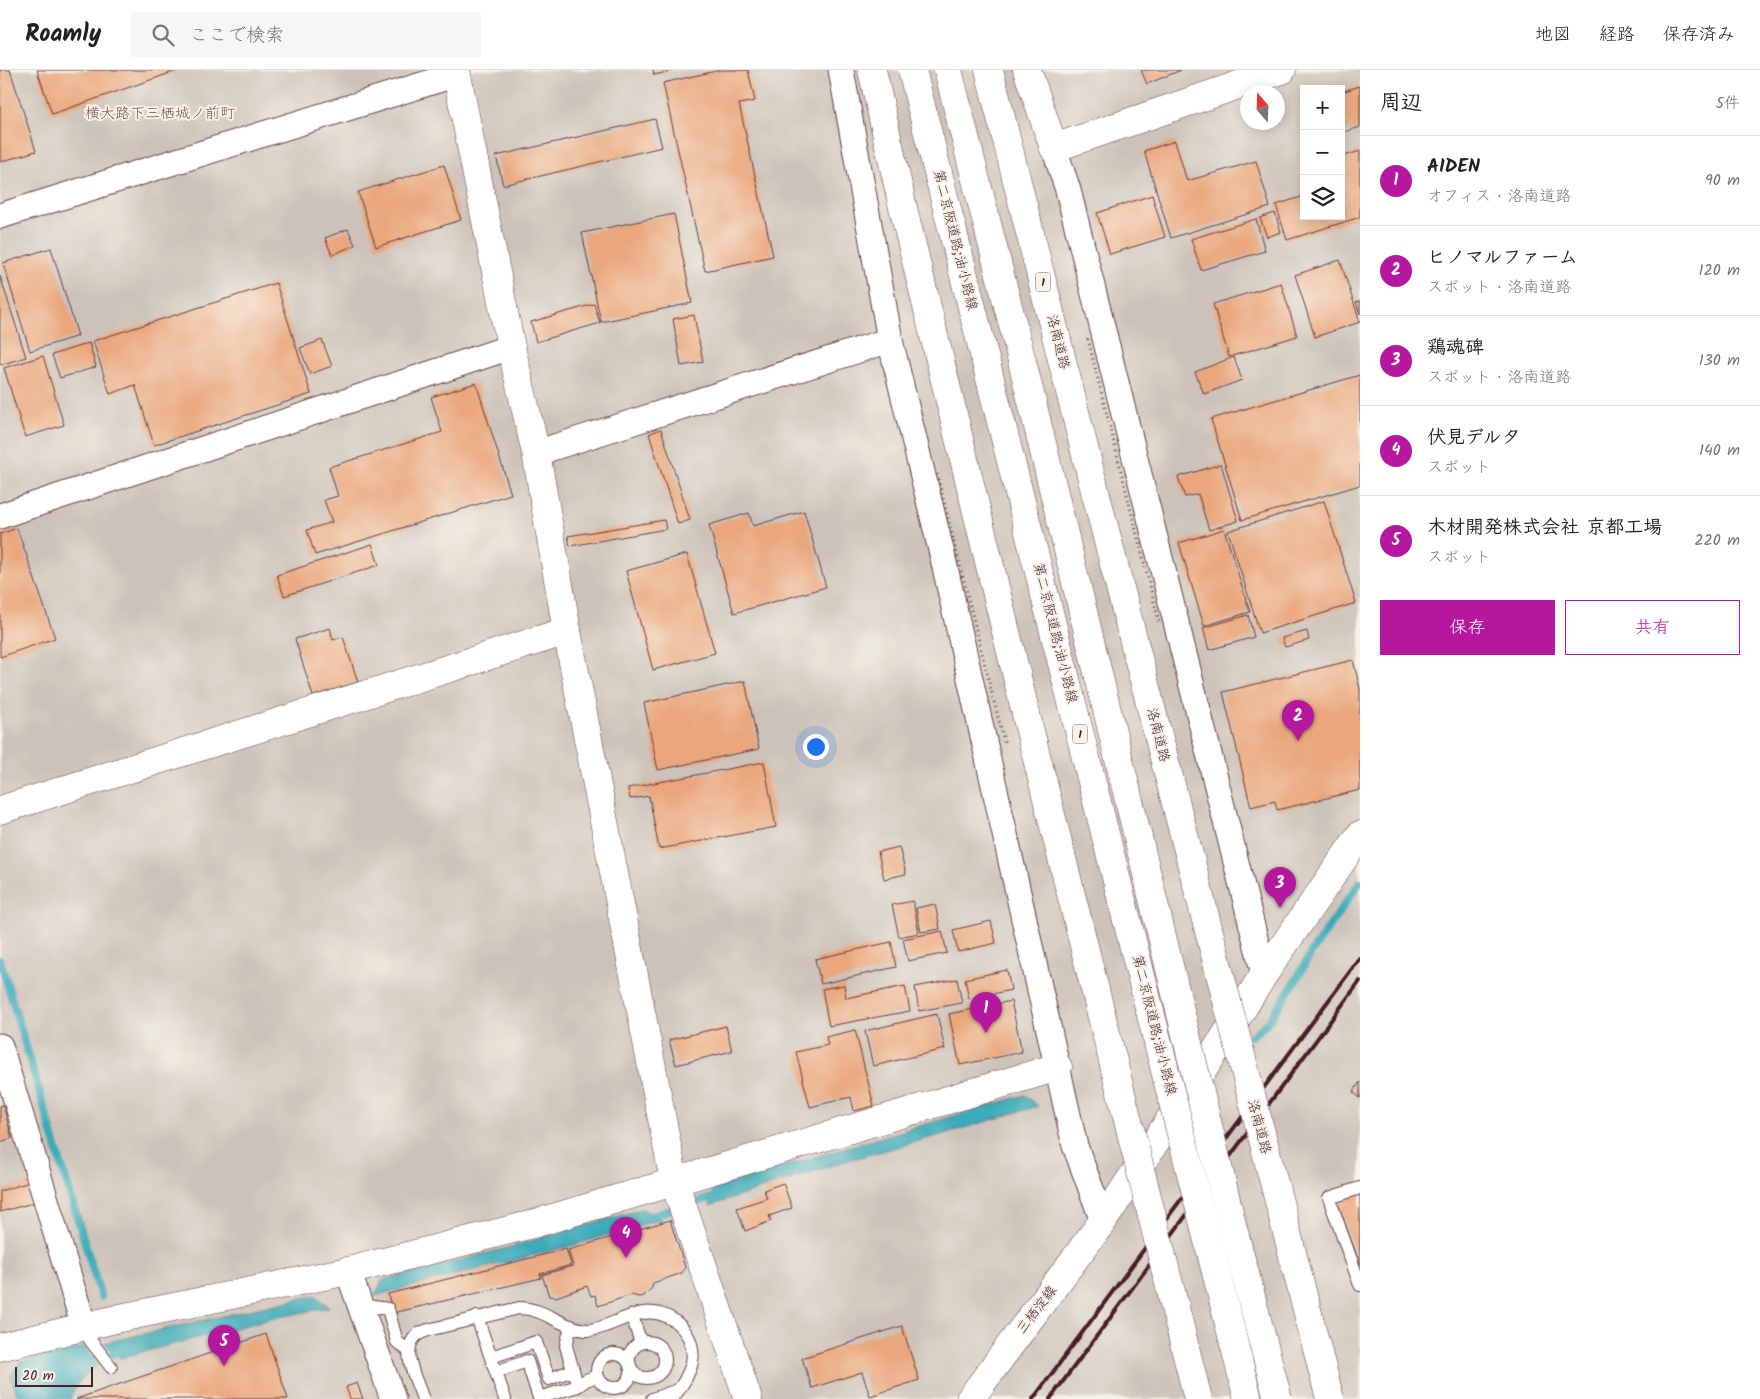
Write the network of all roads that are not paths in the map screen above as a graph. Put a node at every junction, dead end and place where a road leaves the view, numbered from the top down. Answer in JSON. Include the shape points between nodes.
{"nodes":[{"id":1,"x":842,"y":70,"type":"edge"},
{"id":2,"x":872,"y":70,"type":"edge"},
{"id":3,"x":912,"y":70,"type":"edge"},
{"id":4,"x":948,"y":70,"type":"edge"},
{"id":5,"x":989,"y":70,"type":"edge"},
{"id":6,"x":1026,"y":70,"type":"edge"},
{"id":7,"x":1282,"y":70,"type":"edge"},
{"id":8,"x":456,"y":72,"type":"edge"},
{"id":9,"x":1054,"y":148,"type":"junction"},
{"id":10,"x":0,"y":216,"type":"edge"},
{"id":11,"x":890,"y":340,"type":"junction"},
{"id":12,"x":510,"y":347,"type":"junction"},
{"id":13,"x":536,"y":453,"type":"junction"},
{"id":14,"x":0,"y":516,"type":"edge"},
{"id":15,"x":567,"y":631,"type":"junction"},
{"id":16,"x":0,"y":810,"type":"edge"},
{"id":17,"x":1360,"y":835,"type":"edge"},
{"id":18,"x":1264,"y":974,"type":"junction"},
{"id":19,"x":0,"y":1046,"type":"edge"},
{"id":20,"x":1058,"y":1067,"type":"junction"},
{"id":21,"x":674,"y":1181,"type":"junction"},
{"id":22,"x":1360,"y":1188,"type":"edge"},
{"id":23,"x":1103,"y":1221,"type":"junction"},
{"id":24,"x":1360,"y":1285,"type":"edge"},
{"id":25,"x":354,"y":1286,"type":"junction"},
{"id":26,"x":632,"y":1316,"type":"junction"},
{"id":27,"x":477,"y":1317,"type":"junction"},
{"id":28,"x":571,"y":1326,"type":"junction"},
{"id":29,"x":87,"y":1334,"type":"junction"},
{"id":30,"x":641,"y":1343,"type":"junction"},
{"id":31,"x":0,"y":1347,"type":"edge"},
{"id":32,"x":409,"y":1351,"type":"junction"},
{"id":33,"x":491,"y":1357,"type":"junction"},
{"id":34,"x":630,"y":1365,"type":"junction"},
{"id":35,"x":112,"y":1367,"type":"dead end"},
{"id":36,"x":573,"y":1370,"type":"junction"},
{"id":37,"x":496,"y":1372,"type":"junction"},
{"id":38,"x":597,"y":1376,"type":"junction"},
{"id":39,"x":579,"y":1389,"type":"junction"},
{"id":40,"x":675,"y":1395,"type":"edge"},
{"id":41,"x":393,"y":1399,"type":"edge"},
{"id":42,"x":423,"y":1399,"type":"edge"},
{"id":43,"x":505,"y":1399,"type":"edge"},
{"id":44,"x":652,"y":1399,"type":"edge"},
{"id":45,"x":748,"y":1399,"type":"edge"},
{"id":46,"x":970,"y":1399,"type":"edge"},
{"id":47,"x":1198,"y":1399,"type":"edge"},
{"id":48,"x":1248,"y":1399,"type":"edge"},
{"id":49,"x":1278,"y":1399,"type":"edge"},
{"id":50,"x":1330,"y":1399,"type":"edge"}],
"edges":[{"from":1,"to":11,"type":"street"},
{"from":2,"to":47,"type":"main road","bridge":true,"via":[[1033,742]]},
{"from":3,"to":48,"type":"main road","name":"第二京阪道路;油小路線","number":"1","bridge":true},
{"from":4,"to":49,"type":"main road","name":"第二京阪道路;油小路線","bridge":true},
{"from":5,"to":50,"type":"main road","name":"洛南道路","number":"1","bridge":true},
{"from":6,"to":9,"type":"main road"},
{"from":7,"to":9,"type":"main road"},
{"from":8,"to":10,"type":"street"},
{"from":8,"to":12,"type":"main road"},
{"from":9,"to":18,"type":"street","via":[[1070,200]]},
{"from":11,"to":13,"type":"street"},
{"from":11,"to":20,"type":"street"},
{"from":12,"to":13,"type":"main road"},
{"from":12,"to":14,"type":"street"},
{"from":13,"to":15,"type":"main road"},
{"from":15,"to":16,"type":"main road"},
{"from":15,"to":21,"type":"main road"},
{"from":17,"to":18,"type":"main road","name":"三栖淀線"},
{"from":18,"to":23,"type":"main road","name":"三栖淀線"},
{"from":19,"to":29,"type":"street"},
{"from":20,"to":21,"type":"main road"},
{"from":20,"to":23,"type":"street","via":[[1075,1146]]},
{"from":21,"to":25,"type":"main road","via":[[533,1224]]},
{"from":21,"to":45,"type":"main road"},
{"from":22,"to":24,"type":"lane","via":[[1329,1198]]},
{"from":23,"to":46,"type":"main road","name":"三栖淀線"},
{"from":25,"to":29,"type":"main road"},
{"from":25,"to":32,"type":"lane","via":[[388,1308],[397,1342]]},
{"from":25,"to":41,"type":"street"},
{"from":26,"to":28,"type":"lane","via":[[590,1330]]},
{"from":26,"to":30,"type":"lane"},
{"from":26,"to":40,"type":"lane","via":[[662,1314],[684,1330],[691,1343],[692,1362]]},
{"from":27,"to":28,"type":"lane","via":[[530,1308]]},
{"from":27,"to":32,"type":"lane","via":[[428,1330],[418,1335],[410,1344]]},
{"from":27,"to":33,"type":"lane"},
{"from":28,"to":36,"type":"lane","via":[[566,1346]]},
{"from":29,"to":31,"type":"main road"},
{"from":29,"to":35,"type":"lane"},
{"from":30,"to":34,"type":"lane","via":[[633,1349]]},
{"from":30,"to":34,"type":"lane","via":[[653,1343],[663,1350],[663,1368],[648,1378],[637,1374]]},
{"from":32,"to":42,"type":"lane"},
{"from":33,"to":36,"type":"lane","via":[[536,1342],[549,1378]]},
{"from":33,"to":37,"type":"lane"},
{"from":34,"to":38,"type":"lane","via":[[622,1356],[611,1354],[597,1364]]},
{"from":34,"to":38,"type":"lane","via":[[631,1376],[620,1388],[608,1388]]},
{"from":36,"to":39,"type":"lane"},
{"from":37,"to":39,"type":"lane","via":[[527,1361],[539,1398]]},
{"from":37,"to":43,"type":"lane"},
{"from":38,"to":39,"type":"lane","via":[[586,1380]]},
{"from":40,"to":44,"type":"lane"}]}
